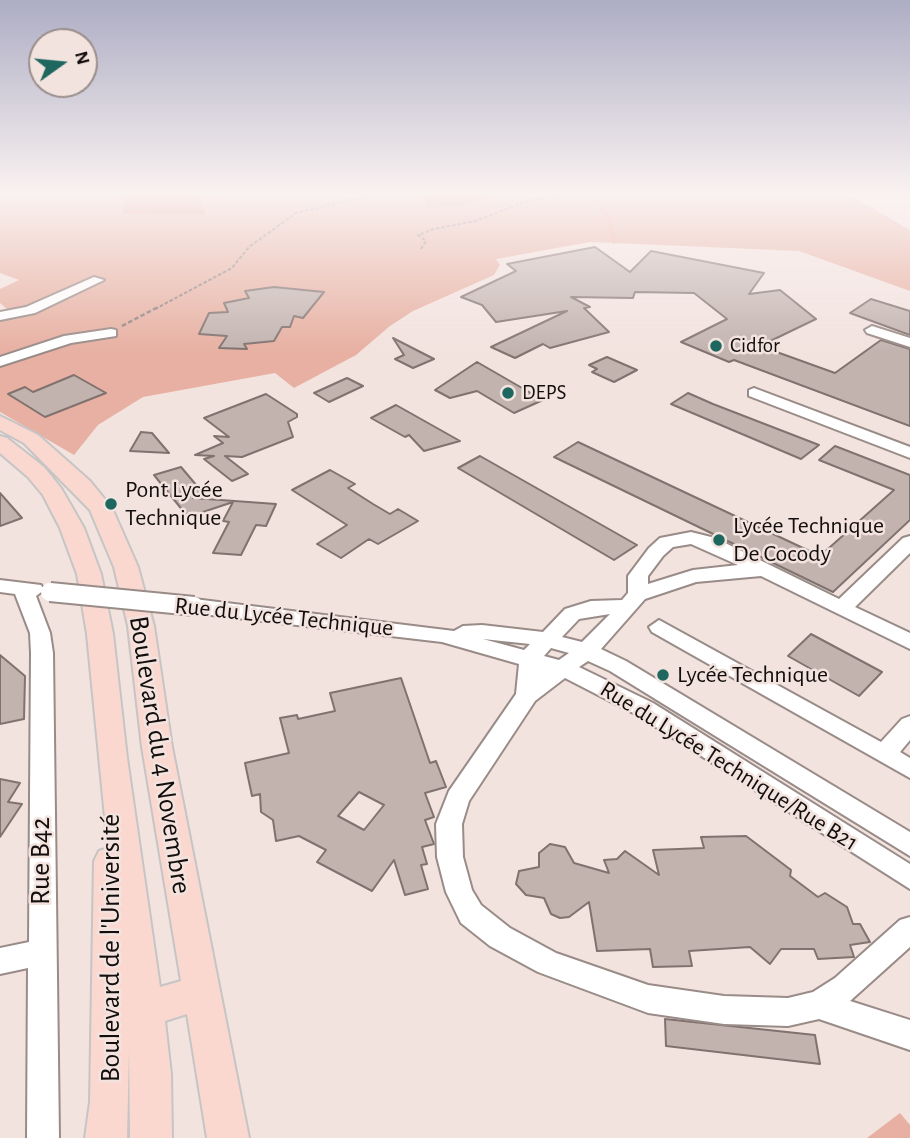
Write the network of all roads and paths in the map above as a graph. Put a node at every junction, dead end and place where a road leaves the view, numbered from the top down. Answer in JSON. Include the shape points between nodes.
{"nodes":[{"id":1,"x":252,"y":245,"type":"edge"},
{"id":2,"x":423,"y":245,"type":"edge"},
{"id":3,"x":421,"y":249,"type":"dead end"},
{"id":4,"x":98,"y":280,"type":"dead end"},
{"id":5,"x":0,"y":316,"type":"edge"},
{"id":6,"x":872,"y":331,"type":"dead end"},
{"id":7,"x":111,"y":333,"type":"joint"},
{"id":8,"x":910,"y":343,"type":"edge"},
{"id":9,"x":0,"y":362,"type":"edge"},
{"id":10,"x":754,"y":393,"type":"dead end"},
{"id":11,"x":0,"y":422,"type":"edge"},
{"id":12,"x":0,"y":442,"type":"edge"},
{"id":13,"x":910,"y":453,"type":"edge"},
{"id":14,"x":910,"y":542,"type":"edge"},
{"id":15,"x":764,"y":570,"type":"junction"},
{"id":16,"x":11,"y":587,"type":"edge"},
{"id":17,"x":631,"y":600,"type":"junction"},
{"id":18,"x":842,"y":608,"type":"junction"},
{"id":19,"x":659,"y":626,"type":"dead end"},
{"id":20,"x":442,"y":635,"type":"junction"},
{"id":21,"x":546,"y":639,"type":"junction"},
{"id":22,"x":910,"y":642,"type":"edge"},
{"id":23,"x":586,"y":651,"type":"junction"},
{"id":24,"x":530,"y":657,"type":"junction"},
{"id":25,"x":565,"y":669,"type":"junction"},
{"id":26,"x":527,"y":695,"type":"junction"},
{"id":27,"x":910,"y":725,"type":"edge"},
{"id":28,"x":884,"y":754,"type":"junction"},
{"id":29,"x":112,"y":758,"type":"junction"},
{"id":30,"x":910,"y":769,"type":"edge"},
{"id":31,"x":910,"y":845,"type":"edge"},
{"id":32,"x":910,"y":878,"type":"edge"},
{"id":33,"x":910,"y":929,"type":"edge"},
{"id":34,"x":41,"y":952,"type":"junction"},
{"id":35,"x":0,"y":961,"type":"edge"},
{"id":36,"x":203,"y":992,"type":"junction"},
{"id":37,"x":819,"y":1005,"type":"junction"},
{"id":38,"x":145,"y":1009,"type":"junction"},
{"id":39,"x":910,"y":1035,"type":"edge"},
{"id":40,"x":43,"y":1138,"type":"edge"},
{"id":41,"x":106,"y":1138,"type":"edge"},
{"id":42,"x":151,"y":1138,"type":"edge"},
{"id":43,"x":228,"y":1138,"type":"edge"}],
"edges":[{"from":1,"to":7,"type":"path","via":[[232,268]]},
{"from":2,"to":3,"type":"path"},
{"from":4,"to":5,"type":"street","via":[[30,310]]},
{"from":6,"to":8,"type":"street"},
{"from":7,"to":9,"type":"street","via":[[69,339]]},
{"from":10,"to":13,"type":"street"},
{"from":11,"to":36,"type":"main road","name":"Boulevard du 4 Novembre","via":[[31,439],[101,508],[126,568],[141,626],[157,747]]},
{"from":12,"to":29,"type":"main road","name":"Boulevard du 4 Novembre","via":[[53,493],[89,574]]},
{"from":14,"to":18,"type":"street"},
{"from":15,"to":17,"type":"street","via":[[693,576]]},
{"from":15,"to":17,"type":"street","via":[[708,542],[677,538],[656,552],[638,576]]},
{"from":15,"to":18,"type":"street"},
{"from":16,"to":20,"type":"street","name":"Rue du Lycée Technique","bridge":true},
{"from":16,"to":34,"type":"street","name":"Rue B42","via":[[40,633],[42,653]]},
{"from":17,"to":21,"type":"street","via":[[572,614]]},
{"from":17,"to":23,"type":"street"},
{"from":18,"to":22,"type":"street"},
{"from":19,"to":28,"type":"street"},
{"from":20,"to":21,"type":"street","name":"Rue du Lycée Technique/Rue B21","via":[[482,632]]},
{"from":20,"to":24,"type":"street","name":"Rue du Lycée Technique/Rue B21"},
{"from":21,"to":23,"type":"street","name":"Rue du Lycée Technique/Rue B21"},
{"from":21,"to":24,"type":"street"},
{"from":23,"to":25,"type":"street"},
{"from":23,"to":31,"type":"street","name":"Rue du Lycée Technique/Rue B21","via":[[618,666]]},
{"from":24,"to":25,"type":"street","name":"Rue du Lycée Technique/Rue B21"},
{"from":24,"to":26,"type":"street"},
{"from":25,"to":26,"type":"street"},
{"from":25,"to":32,"type":"street","name":"Rue du Lycée Technique/Rue B21","via":[[645,709]]},
{"from":26,"to":37,"type":"street","via":[[458,797],[449,824],[450,857],[459,892],[471,914],[500,937],[548,963],[648,999],[724,1010],[788,1012]]},
{"from":27,"to":28,"type":"street"},
{"from":28,"to":30,"type":"street"},
{"from":29,"to":38,"type":"main road","name":"Boulevard du 4 Novembre"},
{"from":29,"to":41,"type":"main road","name":"Boulevard de l'Université"},
{"from":33,"to":37,"type":"street","via":[[845,988]]},
{"from":34,"to":35,"type":"street"},
{"from":34,"to":40,"type":"street","name":"Rue B42"},
{"from":36,"to":38,"type":"main road"},
{"from":36,"to":43,"type":"main road","name":"Boulevard du 4 Novembre"},
{"from":37,"to":39,"type":"street"},
{"from":38,"to":42,"type":"main road","name":"Boulevard du 4 Novembre","via":[[152,1074]]}]}
